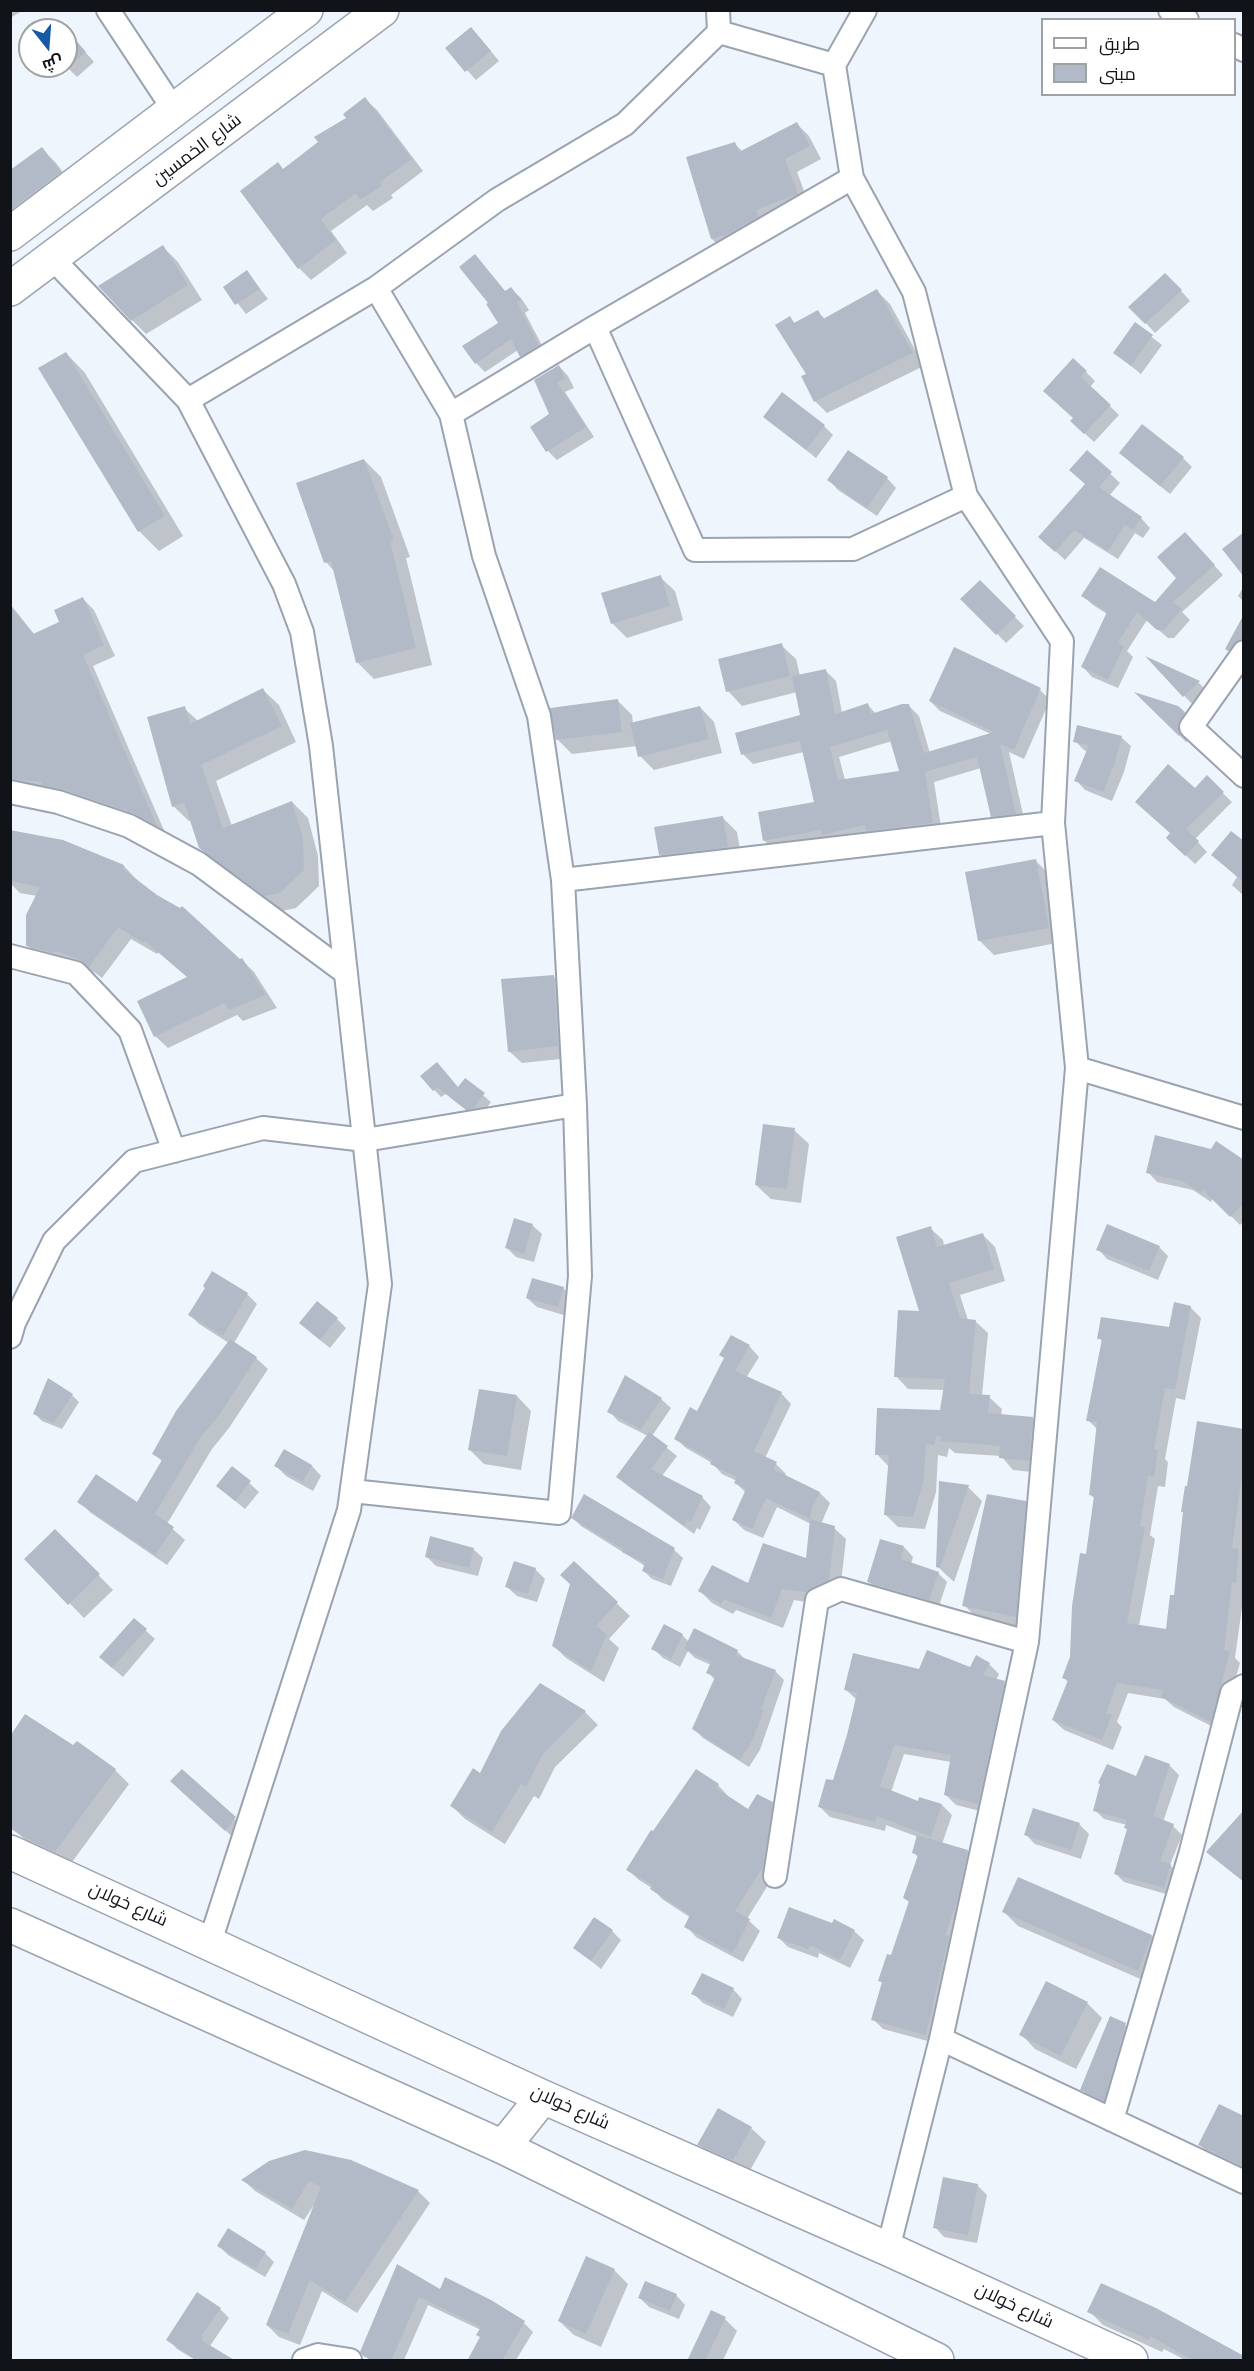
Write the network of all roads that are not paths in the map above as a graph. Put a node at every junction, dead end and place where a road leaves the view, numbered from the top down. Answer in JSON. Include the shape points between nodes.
{"nodes":[{"id":1,"x":108,"y":10,"type":"edge"},
{"id":2,"x":306,"y":10,"type":"edge"},
{"id":3,"x":382,"y":10,"type":"edge"},
{"id":4,"x":865,"y":10,"type":"edge"},
{"id":5,"x":1170,"y":10,"type":"edge"},
{"id":6,"x":1184,"y":18,"type":"edge"},
{"id":7,"x":718,"y":21,"type":"edge"},
{"id":8,"x":834,"y":65,"type":"junction"},
{"id":9,"x":174,"y":110,"type":"junction"},
{"id":10,"x":852,"y":178,"type":"junction"},
{"id":11,"x":10,"y":234,"type":"edge"},
{"id":12,"x":52,"y":258,"type":"junction"},
{"id":13,"x":376,"y":288,"type":"junction"},
{"id":14,"x":10,"y":289,"type":"edge"},
{"id":15,"x":595,"y":327,"type":"junction"},
{"id":16,"x":188,"y":400,"type":"junction"},
{"id":17,"x":451,"y":414,"type":"junction"},
{"id":18,"x":966,"y":496,"type":"junction"},
{"id":19,"x":1244,"y":652,"type":"edge"},
{"id":20,"x":1244,"y":776,"type":"edge"},
{"id":21,"x":10,"y":792,"type":"edge"},
{"id":22,"x":1053,"y":823,"type":"junction"},
{"id":23,"x":563,"y":880,"type":"junction"},
{"id":24,"x":10,"y":956,"type":"edge"},
{"id":25,"x":346,"y":973,"type":"junction"},
{"id":26,"x":1077,"y":1068,"type":"junction"},
{"id":27,"x":574,"y":1105,"type":"junction"},
{"id":28,"x":1244,"y":1118,"type":"edge"},
{"id":29,"x":365,"y":1140,"type":"junction"},
{"id":30,"x":174,"y":1151,"type":"junction"},
{"id":31,"x":10,"y":1337,"type":"edge"},
{"id":32,"x":352,"y":1491,"type":"junction"},
{"id":33,"x":1027,"y":1642,"type":"junction"},
{"id":34,"x":1244,"y":1686,"type":"edge"},
{"id":35,"x":10,"y":1852,"type":"edge"},
{"id":36,"x":775,"y":1876,"type":"dead end"},
{"id":37,"x":10,"y":1925,"type":"edge"},
{"id":38,"x":210,"y":1942,"type":"junction"},
{"id":39,"x":941,"y":2039,"type":"junction"},
{"id":40,"x":543,"y":2097,"type":"junction"},
{"id":41,"x":1112,"y":2120,"type":"junction"},
{"id":42,"x":503,"y":2147,"type":"junction"},
{"id":43,"x":1244,"y":2181,"type":"edge"},
{"id":44,"x":888,"y":2249,"type":"junction"},
{"id":45,"x":304,"y":2361,"type":"edge"},
{"id":46,"x":350,"y":2361,"type":"edge"},
{"id":47,"x":937,"y":2361,"type":"edge"},
{"id":48,"x":1131,"y":2361,"type":"edge"}],
"edges":[{"from":1,"to":9,"type":"street"},
{"from":2,"to":9,"type":"main road"},
{"from":3,"to":12,"type":"main road","name":"شارع الخمسين"},
{"from":4,"to":8,"type":"street"},
{"from":5,"to":6,"type":"street"},
{"from":7,"to":8,"type":"street"},
{"from":7,"to":13,"type":"street","via":[[625,124],[497,200]]},
{"from":8,"to":10,"type":"street"},
{"from":9,"to":11,"type":"main road"},
{"from":10,"to":15,"type":"street"},
{"from":10,"to":18,"type":"street","via":[[914,292]]},
{"from":12,"to":14,"type":"main road","name":"شارع الخمسين"},
{"from":12,"to":16,"type":"street"},
{"from":13,"to":16,"type":"street"},
{"from":13,"to":17,"type":"street"},
{"from":15,"to":17,"type":"street"},
{"from":15,"to":18,"type":"street","via":[[695,550],[853,549]]},
{"from":16,"to":25,"type":"street","via":[[284,584],[302,632],[321,746]]},
{"from":17,"to":23,"type":"street","via":[[484,556],[539,716]]},
{"from":18,"to":22,"type":"street","via":[[1062,641]]},
{"from":19,"to":20,"type":"street","via":[[1191,727]]},
{"from":21,"to":25,"type":"street","via":[[58,802],[139,832],[199,864]]},
{"from":22,"to":23,"type":"street"},
{"from":22,"to":26,"type":"street"},
{"from":23,"to":27,"type":"street"},
{"from":24,"to":30,"type":"street","via":[[76,973],[130,1030]]},
{"from":25,"to":29,"type":"street"},
{"from":26,"to":28,"type":"street"},
{"from":26,"to":33,"type":"street"},
{"from":27,"to":29,"type":"street"},
{"from":27,"to":32,"type":"street","via":[[580,1276],[559,1513]]},
{"from":29,"to":30,"type":"street","via":[[263,1128]]},
{"from":29,"to":32,"type":"street","via":[[380,1284]]},
{"from":30,"to":31,"type":"street","via":[[134,1161],[54,1241]]},
{"from":32,"to":38,"type":"street"},
{"from":33,"to":36,"type":"street","via":[[841,1589],[817,1600]]},
{"from":33,"to":39,"type":"street"},
{"from":34,"to":41,"type":"street","via":[[1232,1693],[1190,1855]]},
{"from":35,"to":38,"type":"main road","name":"شارع خولان"},
{"from":37,"to":42,"type":"main road"},
{"from":38,"to":40,"type":"main road","name":"شارع خولان"},
{"from":39,"to":41,"type":"street"},
{"from":39,"to":44,"type":"street"},
{"from":40,"to":42,"type":"main road"},
{"from":40,"to":44,"type":"main road","name":"شارع خولان"},
{"from":41,"to":43,"type":"street"},
{"from":42,"to":47,"type":"main road"},
{"from":44,"to":48,"type":"main road","name":"شارع خولان"},
{"from":45,"to":46,"type":"street","via":[[318,2355]]}]}
